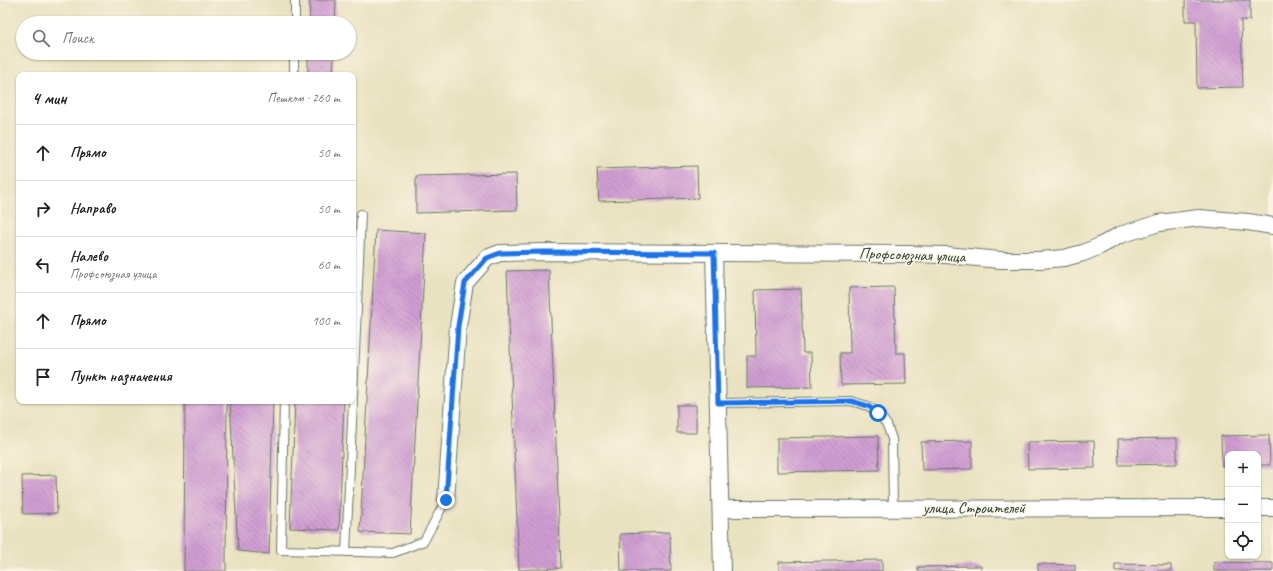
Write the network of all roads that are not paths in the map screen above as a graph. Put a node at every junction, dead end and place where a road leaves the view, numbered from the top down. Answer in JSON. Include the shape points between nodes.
{"nodes":[{"id":1,"x":296,"y":0,"type":"edge"},
{"id":2,"x":295,"y":16,"type":"edge"},
{"id":3,"x":294,"y":60,"type":"edge"},
{"id":4,"x":294,"y":72,"type":"edge"},
{"id":5,"x":361,"y":214,"type":"dead end"},
{"id":6,"x":1273,"y":226,"type":"edge"},
{"id":7,"x":714,"y":253,"type":"junction"},
{"id":8,"x":356,"y":330,"type":"edge"},
{"id":9,"x":718,"y":403,"type":"junction"},
{"id":10,"x":284,"y":404,"type":"edge"},
{"id":11,"x":353,"y":404,"type":"edge"},
{"id":12,"x":446,"y":500,"type":"joint"},
{"id":13,"x":894,"y":508,"type":"junction"},
{"id":14,"x":1225,"y":508,"type":"edge"},
{"id":15,"x":1261,"y":508,"type":"edge"},
{"id":16,"x":1273,"y":508,"type":"edge"},
{"id":17,"x":721,"y":509,"type":"junction"},
{"id":18,"x":346,"y":552,"type":"junction"},
{"id":19,"x":722,"y":571,"type":"edge"}],
"edges":[{"from":1,"to":2,"type":"lane"},
{"from":3,"to":4,"type":"lane"},
{"from":5,"to":8,"type":"lane"},
{"from":6,"to":7,"type":"street","name":"Профсоюзная улица","via":[[1199,218],[1159,223],[1120,235],[1082,253],[1040,260],[906,254]]},
{"from":7,"to":9,"type":"street"},
{"from":7,"to":12,"type":"street","name":"Профсоюзная улица","via":[[542,252],[500,253],[487,258],[465,283],[458,326]]},
{"from":9,"to":13,"type":"lane","via":[[851,401],[868,406],[878,413],[887,425],[892,439]]},
{"from":9,"to":17,"type":"street"},
{"from":10,"to":18,"type":"lane","via":[[281,550]]},
{"from":11,"to":18,"type":"lane"},
{"from":12,"to":18,"type":"lane","via":[[424,541],[393,553]]},
{"from":13,"to":14,"type":"street","name":"улица Строителей"},
{"from":13,"to":17,"type":"street","name":"улица Строителей"},
{"from":15,"to":16,"type":"street"},
{"from":17,"to":19,"type":"street"}]}
